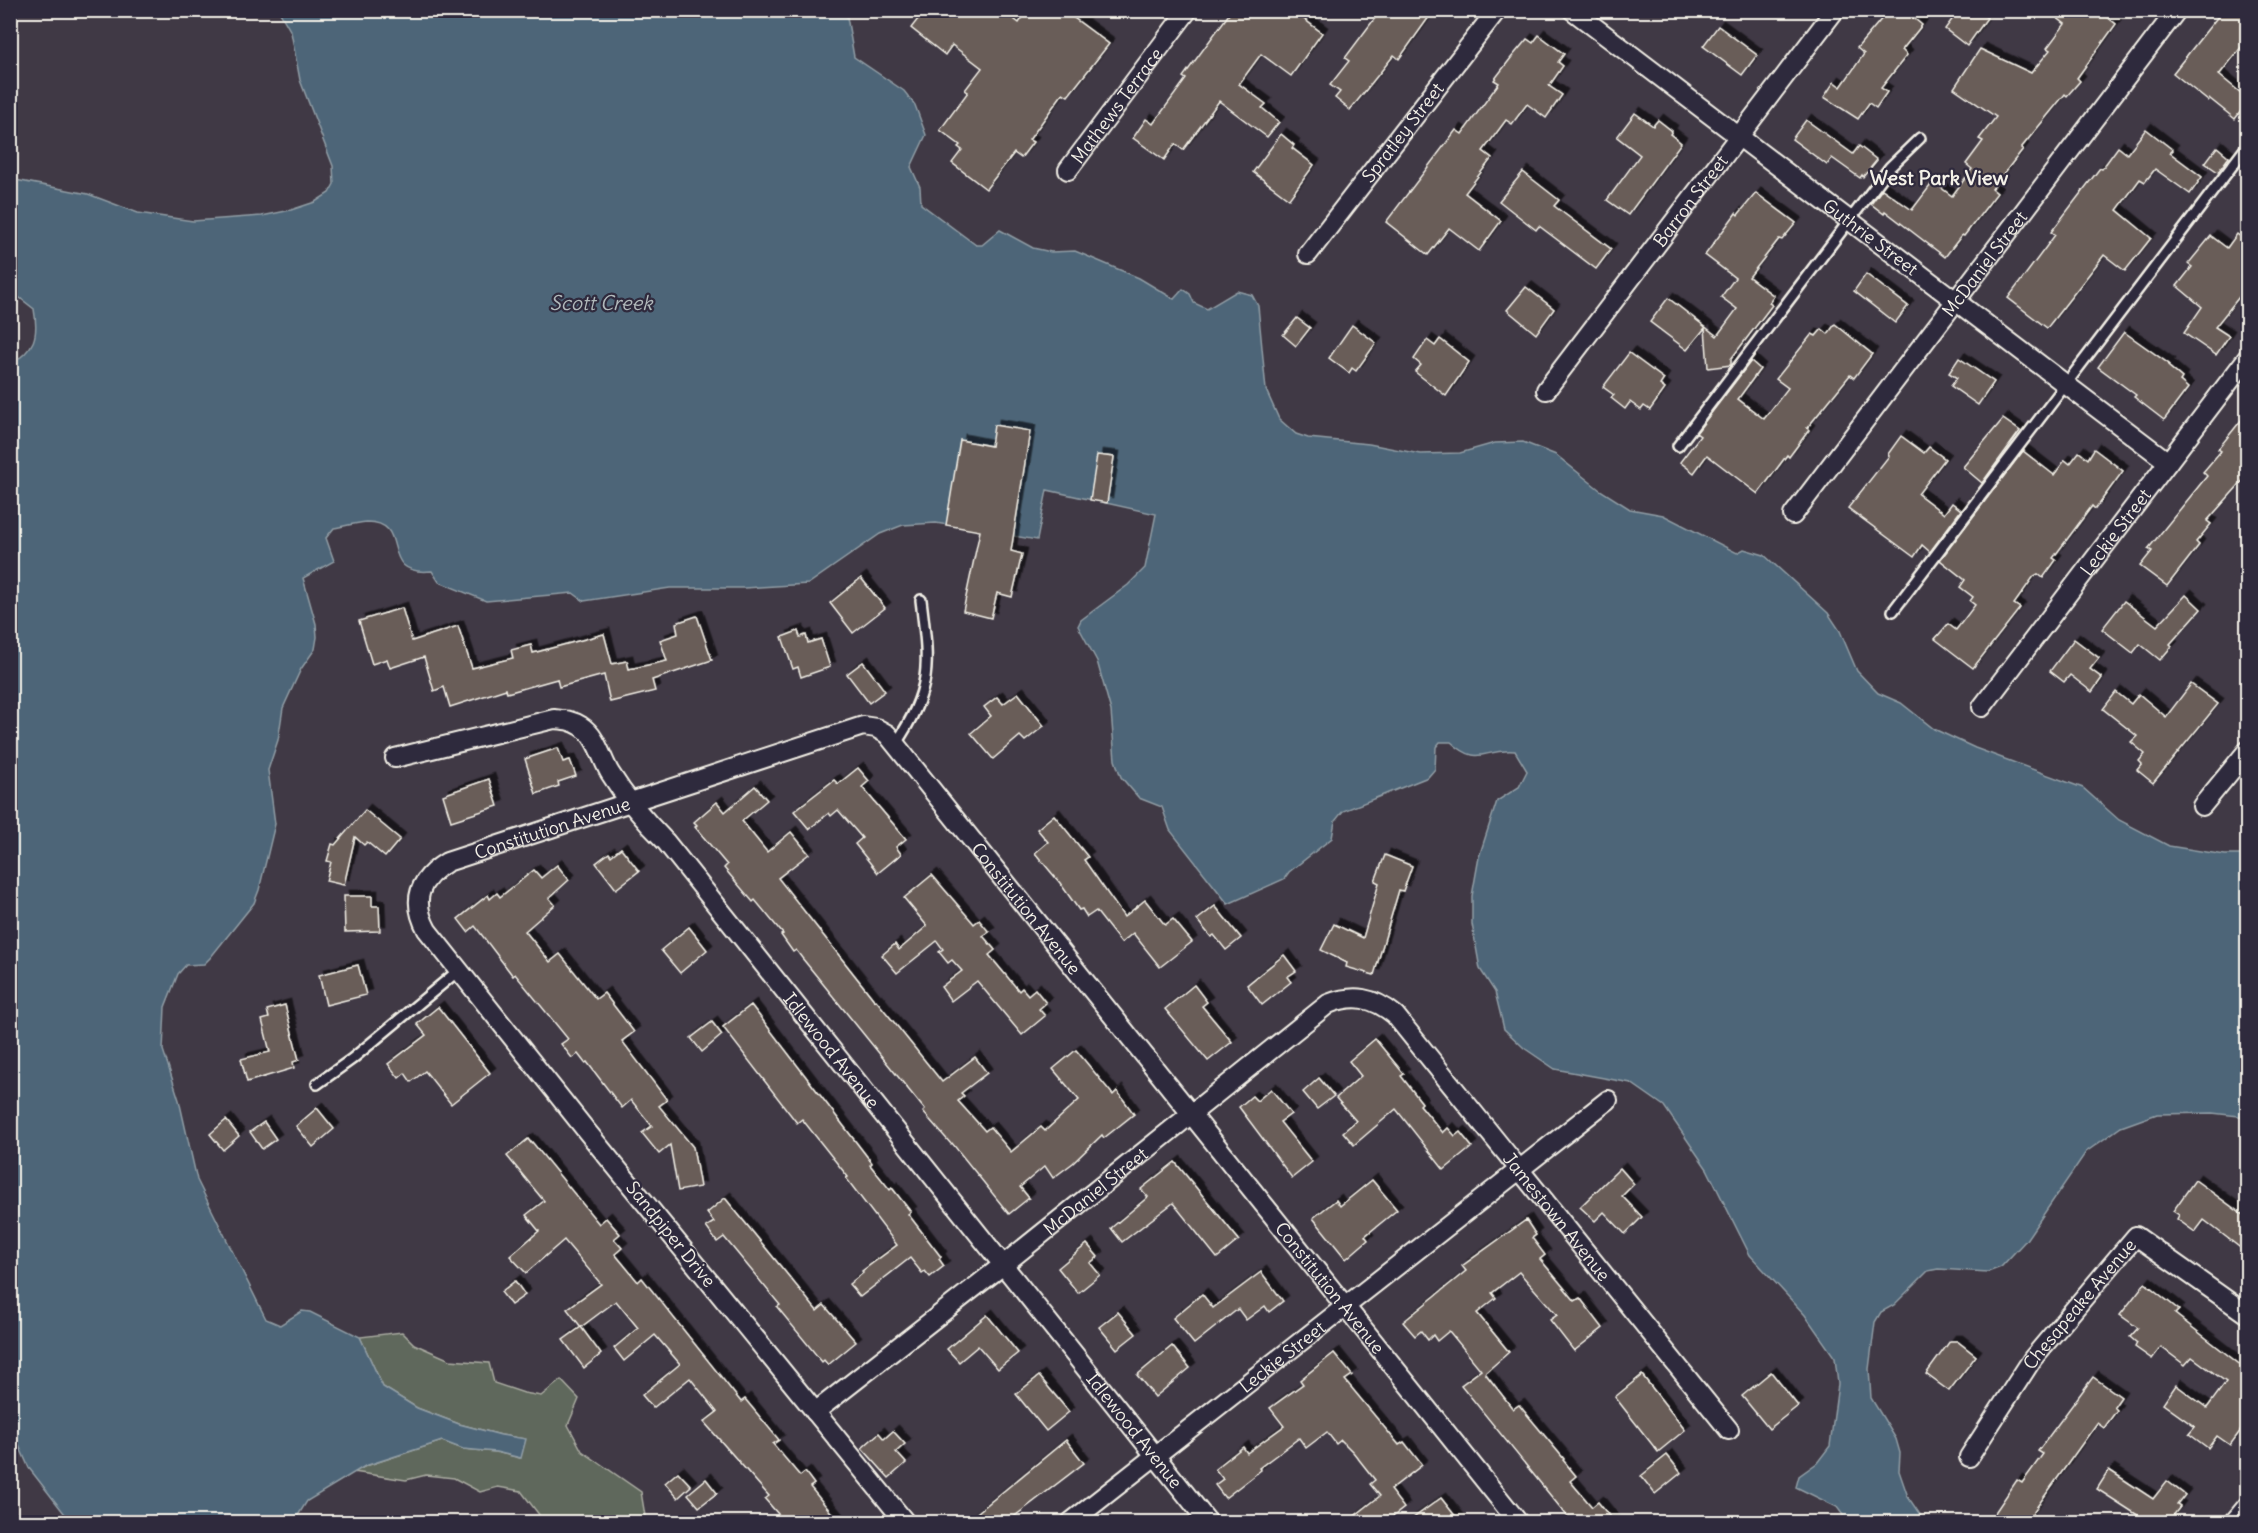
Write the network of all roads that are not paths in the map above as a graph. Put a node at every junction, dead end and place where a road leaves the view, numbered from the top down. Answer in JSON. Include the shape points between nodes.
{"nodes":[{"id":1,"x":1188,"y":10,"type":"edge"},
{"id":2,"x":1497,"y":10,"type":"edge"},
{"id":3,"x":1572,"y":10,"type":"edge"},
{"id":4,"x":1835,"y":10,"type":"edge"},
{"id":5,"x":2177,"y":10,"type":"edge"},
{"id":6,"x":1739,"y":137,"type":"junction"},
{"id":7,"x":1920,"y":138,"type":"dead end"},
{"id":8,"x":2247,"y":145,"type":"edge"},
{"id":9,"x":1068,"y":170,"type":"dead end"},
{"id":10,"x":1850,"y":221,"type":"junction"},
{"id":11,"x":1308,"y":254,"type":"dead end"},
{"id":12,"x":1956,"y":301,"type":"junction"},
{"id":13,"x":2247,"y":357,"type":"edge"},
{"id":14,"x":2066,"y":384,"type":"junction"},
{"id":15,"x":1546,"y":390,"type":"dead end"},
{"id":16,"x":1678,"y":446,"type":"dead end"},
{"id":17,"x":2168,"y":462,"type":"junction"},
{"id":18,"x":1793,"y":515,"type":"dead end"},
{"id":19,"x":921,"y":600,"type":"dead end"},
{"id":20,"x":1893,"y":611,"type":"dead end"},
{"id":21,"x":1983,"y":707,"type":"dead end"},
{"id":22,"x":895,"y":745,"type":"junction"},
{"id":23,"x":2247,"y":750,"type":"edge"},
{"id":24,"x":395,"y":758,"type":"dead end"},
{"id":25,"x":630,"y":803,"type":"junction"},
{"id":26,"x":2202,"y":806,"type":"dead end"},
{"id":27,"x":438,"y":944,"type":"joint"},
{"id":28,"x":459,"y":970,"type":"junction"},
{"id":29,"x":1383,"y":1005,"type":"joint"},
{"id":30,"x":317,"y":1084,"type":"dead end"},
{"id":31,"x":1608,"y":1100,"type":"dead end"},
{"id":32,"x":1192,"y":1113,"type":"junction"},
{"id":33,"x":1520,"y":1169,"type":"junction"},
{"id":34,"x":1003,"y":1265,"type":"junction"},
{"id":35,"x":1345,"y":1306,"type":"junction"},
{"id":36,"x":2247,"y":1315,"type":"edge"},
{"id":37,"x":815,"y":1412,"type":"junction"},
{"id":38,"x":1729,"y":1430,"type":"dead end"},
{"id":39,"x":1155,"y":1456,"type":"junction"},
{"id":40,"x":1969,"y":1456,"type":"dead end"},
{"id":41,"x":2247,"y":1505,"type":"edge"},
{"id":42,"x":905,"y":1522,"type":"edge"},
{"id":43,"x":1071,"y":1522,"type":"edge"},
{"id":44,"x":1208,"y":1522,"type":"edge"},
{"id":45,"x":1518,"y":1522,"type":"edge"},
{"id":46,"x":2235,"y":1522,"type":"edge"}],
"edges":[{"from":1,"to":9,"type":"street","name":"Mathews Terrace"},
{"from":2,"to":11,"type":"street","name":"Spratley Street"},
{"from":3,"to":6,"type":"street","name":"Guthrie Street"},
{"from":4,"to":6,"type":"street","name":"Barron Street"},
{"from":5,"to":12,"type":"street","name":"McDaniel Street"},
{"from":6,"to":10,"type":"street","name":"Guthrie Street"},
{"from":6,"to":15,"type":"street","name":"Barron Street"},
{"from":7,"to":10,"type":"lane","via":[[1890,167]]},
{"from":8,"to":14,"type":"lane"},
{"from":10,"to":12,"type":"street","name":"Guthrie Street"},
{"from":10,"to":16,"type":"lane"},
{"from":12,"to":14,"type":"street","name":"Guthrie Street"},
{"from":12,"to":18,"type":"street","name":"McDaniel Street"},
{"from":13,"to":17,"type":"street","name":"Leckie Street"},
{"from":14,"to":17,"type":"street","name":"Guthrie Street"},
{"from":14,"to":20,"type":"lane"},
{"from":17,"to":21,"type":"street","name":"Leckie Street"},
{"from":19,"to":22,"type":"lane","via":[[928,653],[926,681],[911,722]]},
{"from":22,"to":25,"type":"street","name":"Constitution Avenue","via":[[887,734],[863,726]]},
{"from":22,"to":32,"type":"street","name":"Constitution Avenue"},
{"from":23,"to":26,"type":"street"},
{"from":24,"to":25,"type":"street","name":"Idlewood Avenue","via":[[554,719],[568,720],[592,736]]},
{"from":25,"to":27,"type":"street","name":"Constitution Avenue","via":[[435,869],[425,880],[418,902],[420,917]]},
{"from":25,"to":34,"type":"street","name":"Idlewood Avenue","via":[[666,842]]},
{"from":27,"to":28,"type":"street","name":"Sandpiper Drive"},
{"from":28,"to":30,"type":"lane"},
{"from":28,"to":37,"type":"street","name":"Sandpiper Drive"},
{"from":29,"to":32,"type":"street","name":"McDaniel Street","via":[[1359,997],[1328,1004]]},
{"from":29,"to":33,"type":"street","name":"Jamestown Avenue"},
{"from":31,"to":33,"type":"street","name":"Leckie Street"},
{"from":32,"to":34,"type":"street","name":"McDaniel Street"},
{"from":32,"to":35,"type":"street","name":"Constitution Avenue"},
{"from":33,"to":35,"type":"street","name":"Leckie Street"},
{"from":33,"to":38,"type":"street","name":"Jamestown Avenue"},
{"from":34,"to":37,"type":"street","name":"McDaniel Street"},
{"from":34,"to":39,"type":"street","name":"Idlewood Avenue"},
{"from":35,"to":39,"type":"street","name":"Leckie Street"},
{"from":35,"to":45,"type":"street","name":"Constitution Avenue"},
{"from":36,"to":40,"type":"street","name":"Chesapeake Avenue","via":[[2136,1236],[2033,1358]]},
{"from":37,"to":42,"type":"street","name":"Sandpiper Drive"},
{"from":39,"to":43,"type":"street","name":"Leckie Street"},
{"from":39,"to":44,"type":"street","name":"Idlewood Avenue"},
{"from":41,"to":46,"type":"street"}]}
